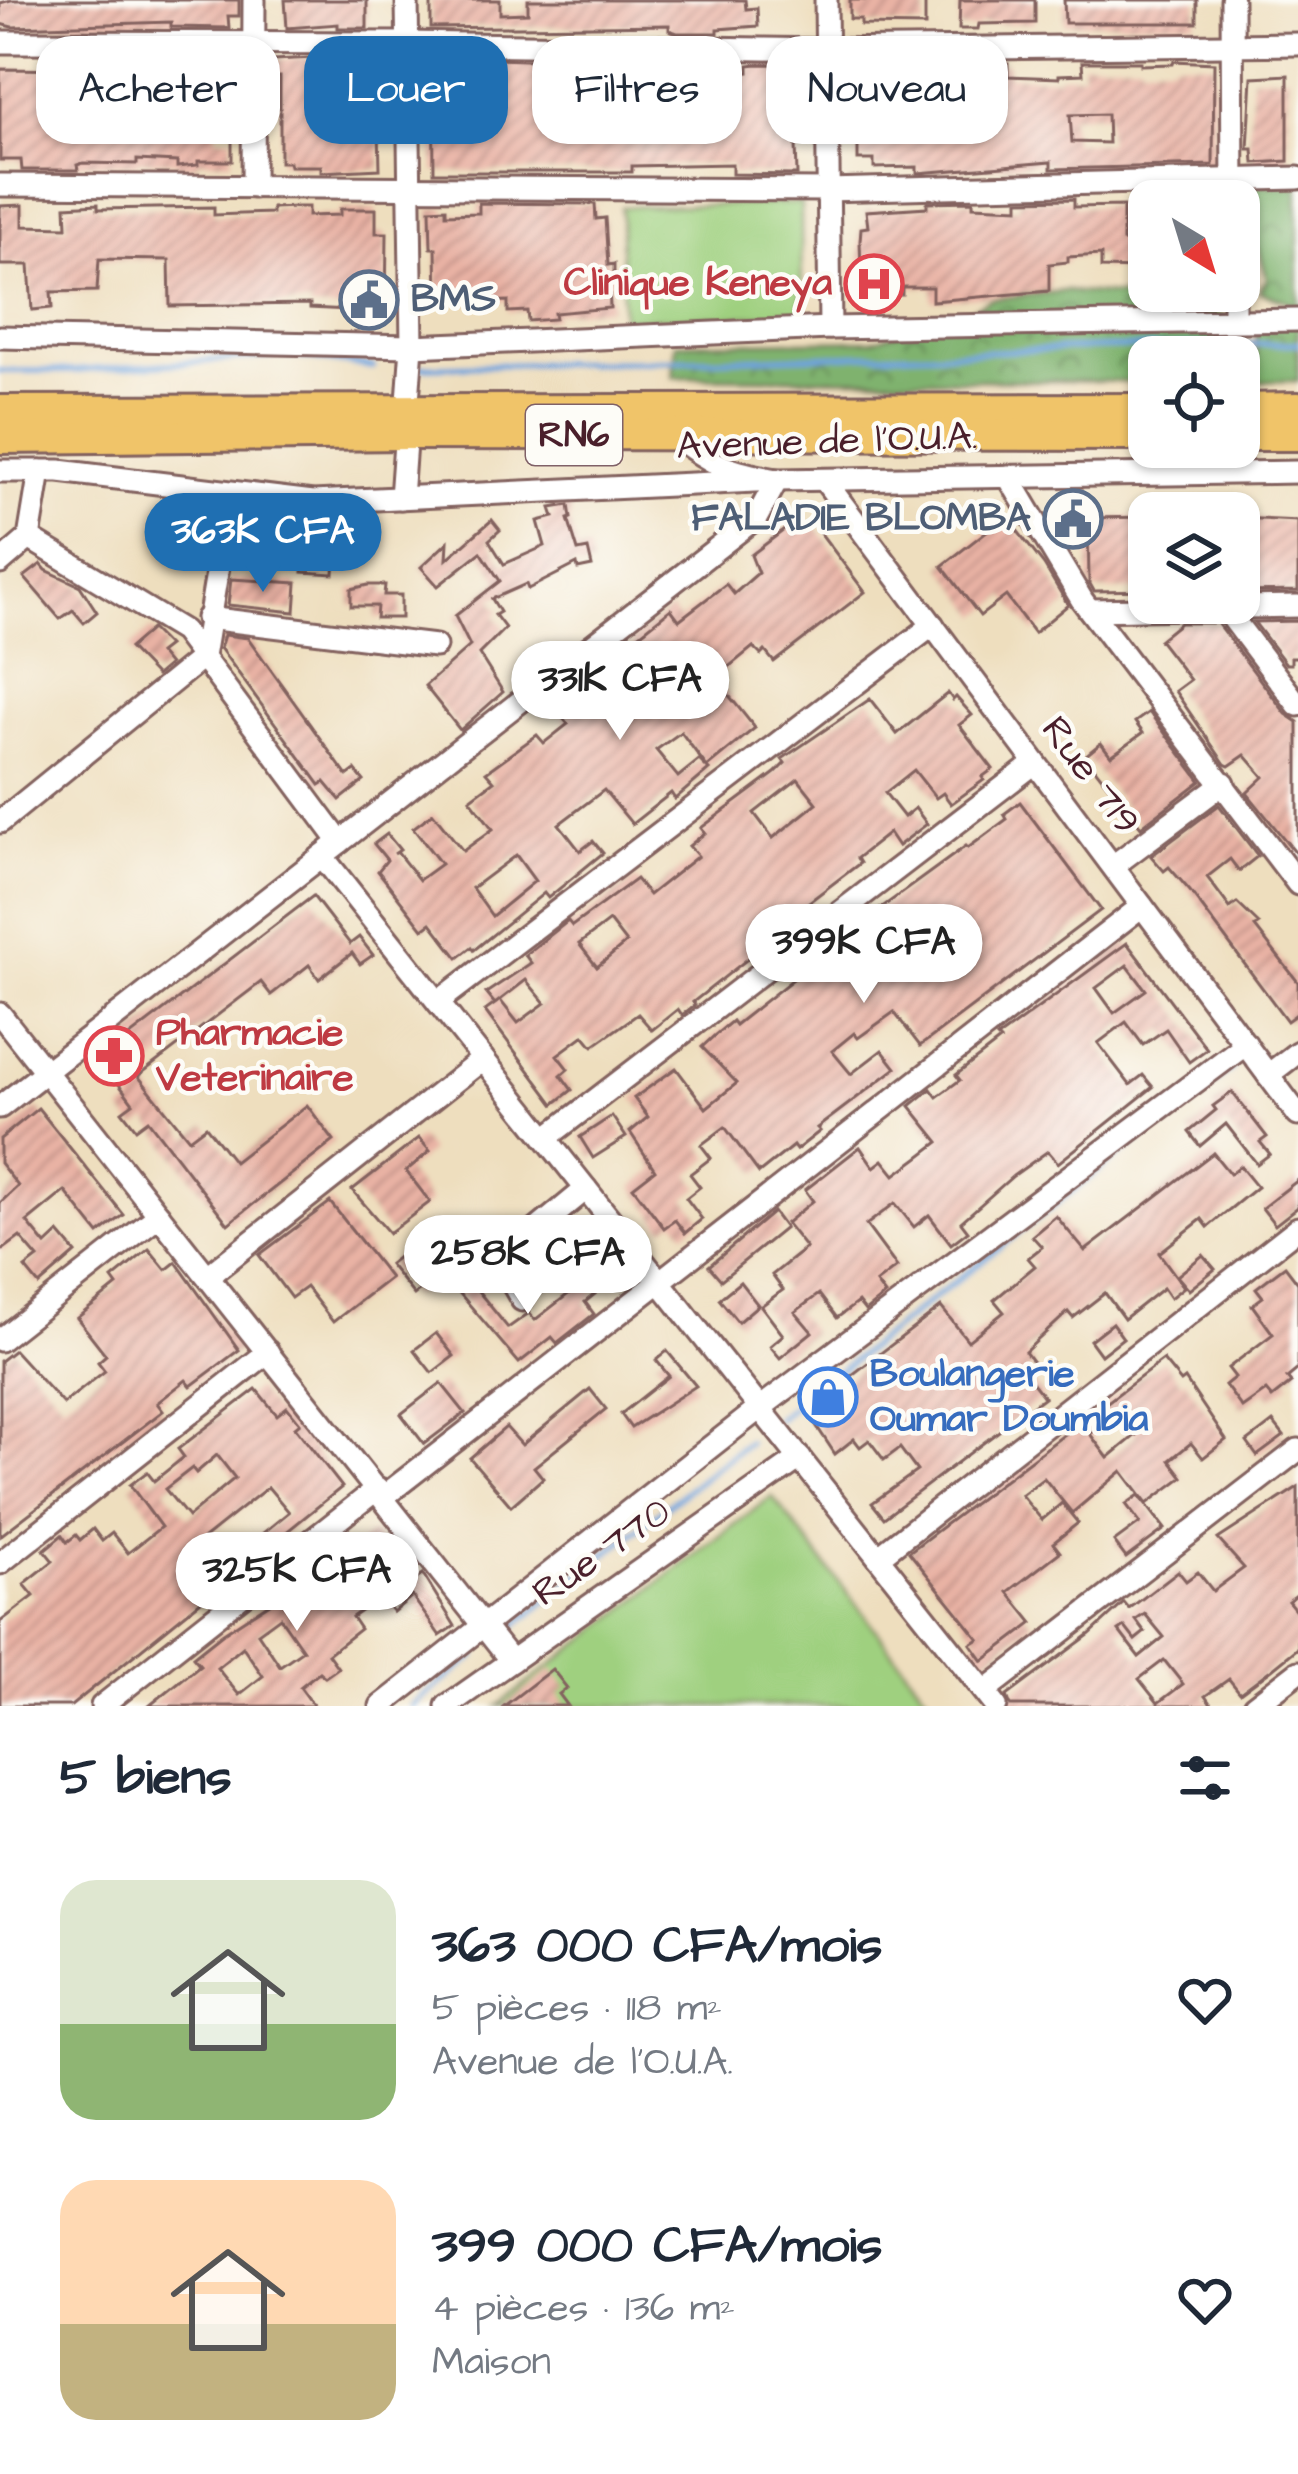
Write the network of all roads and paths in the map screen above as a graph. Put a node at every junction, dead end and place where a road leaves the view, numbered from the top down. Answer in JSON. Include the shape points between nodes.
{"nodes":[{"id":1,"x":254,"y":0,"type":"edge"},
{"id":2,"x":406,"y":0,"type":"edge"},
{"id":3,"x":826,"y":0,"type":"edge"},
{"id":4,"x":1232,"y":0,"type":"edge"},
{"id":5,"x":254,"y":36,"type":"edge"},
{"id":6,"x":407,"y":36,"type":"edge"},
{"id":7,"x":825,"y":36,"type":"edge"},
{"id":8,"x":0,"y":42,"type":"edge"},
{"id":9,"x":36,"y":42,"type":"edge"},
{"id":10,"x":1232,"y":44,"type":"junction"},
{"id":11,"x":1298,"y":44,"type":"edge"},
{"id":12,"x":508,"y":45,"type":"edge"},
{"id":13,"x":1008,"y":47,"type":"edge"},
{"id":14,"x":766,"y":49,"type":"edge"},
{"id":15,"x":253,"y":144,"type":"edge"},
{"id":16,"x":409,"y":144,"type":"edge"},
{"id":17,"x":826,"y":144,"type":"edge"},
{"id":18,"x":1298,"y":178,"type":"edge"},
{"id":19,"x":1233,"y":180,"type":"edge"},
{"id":20,"x":0,"y":185,"type":"edge"},
{"id":21,"x":1260,"y":185,"type":"edge"},
{"id":22,"x":253,"y":187,"type":"junction"},
{"id":23,"x":410,"y":188,"type":"junction"},
{"id":24,"x":826,"y":190,"type":"junction"},
{"id":25,"x":1128,"y":190,"type":"edge"},
{"id":26,"x":1234,"y":312,"type":"edge"},
{"id":27,"x":1234,"y":320,"type":"junction"},
{"id":28,"x":1298,"y":320,"type":"edge"},
{"id":29,"x":830,"y":328,"type":"junction"},
{"id":30,"x":0,"y":337,"type":"edge"},
{"id":31,"x":412,"y":346,"type":"junction"},
{"id":32,"x":1298,"y":408,"type":"edge"},
{"id":33,"x":1128,"y":409,"type":"edge"},
{"id":34,"x":1260,"y":409,"type":"edge"},
{"id":35,"x":0,"y":411,"type":"edge"},
{"id":36,"x":408,"y":422,"type":"junction"},
{"id":37,"x":1128,"y":435,"type":"edge"},
{"id":38,"x":1260,"y":435,"type":"edge"},
{"id":39,"x":1298,"y":435,"type":"edge"},
{"id":40,"x":676,"y":436,"type":"junction"},
{"id":41,"x":0,"y":438,"type":"edge"},
{"id":42,"x":0,"y":471,"type":"edge"},
{"id":43,"x":40,"y":471,"type":"junction"},
{"id":44,"x":1298,"y":472,"type":"edge"},
{"id":45,"x":1008,"y":476,"type":"junction"},
{"id":46,"x":777,"y":481,"type":"junction"},
{"id":47,"x":825,"y":481,"type":"junction"},
{"id":48,"x":230,"y":494,"type":"junction"},
{"id":49,"x":401,"y":498,"type":"junction"},
{"id":50,"x":29,"y":538,"type":"junction"},
{"id":51,"x":0,"y":562,"type":"edge"},
{"id":52,"x":1298,"y":605,"type":"edge"},
{"id":53,"x":1260,"y":606,"type":"edge"},
{"id":54,"x":1128,"y":609,"type":"edge"},
{"id":55,"x":1090,"y":610,"type":"junction"},
{"id":56,"x":207,"y":618,"type":"junction"},
{"id":57,"x":1237,"y":624,"type":"edge"},
{"id":58,"x":933,"y":626,"type":"junction"},
{"id":59,"x":435,"y":646,"type":"dead end"},
{"id":60,"x":203,"y":657,"type":"junction"},
{"id":61,"x":1298,"y":706,"type":"edge"},
{"id":62,"x":1035,"y":763,"type":"junction"},
{"id":63,"x":1224,"y":783,"type":"junction"},
{"id":64,"x":0,"y":822,"type":"edge"},
{"id":65,"x":331,"y":849,"type":"junction"},
{"id":66,"x":1113,"y":866,"type":"junction"},
{"id":67,"x":1298,"y":884,"type":"edge"},
{"id":68,"x":1142,"y":906,"type":"junction"},
{"id":69,"x":437,"y":1001,"type":"junction"},
{"id":70,"x":0,"y":1014,"type":"edge"},
{"id":71,"x":1246,"y":1045,"type":"junction"},
{"id":72,"x":1298,"y":1052,"type":"edge"},
{"id":73,"x":483,"y":1059,"type":"junction"},
{"id":74,"x":46,"y":1072,"type":"junction"},
{"id":75,"x":1268,"y":1075,"type":"junction"},
{"id":76,"x":0,"y":1107,"type":"edge"},
{"id":77,"x":1298,"y":1115,"type":"edge"},
{"id":78,"x":546,"y":1138,"type":"junction"},
{"id":79,"x":586,"y":1189,"type":"junction"},
{"id":80,"x":160,"y":1215,"type":"junction"},
{"id":81,"x":1298,"y":1228,"type":"edge"},
{"id":82,"x":208,"y":1276,"type":"junction"},
{"id":83,"x":659,"y":1281,"type":"junction"},
{"id":84,"x":522,"y":1300,"type":"dead end"},
{"id":85,"x":0,"y":1340,"type":"edge"},
{"id":86,"x":268,"y":1352,"type":"junction"},
{"id":87,"x":760,"y":1408,"type":"junction"},
{"id":88,"x":1298,"y":1450,"type":"edge"},
{"id":89,"x":800,"y":1458,"type":"junction"},
{"id":90,"x":380,"y":1493,"type":"junction"},
{"id":91,"x":878,"y":1557,"type":"junction"},
{"id":92,"x":0,"y":1563,"type":"edge"},
{"id":93,"x":485,"y":1625,"type":"junction"},
{"id":94,"x":511,"y":1661,"type":"junction"},
{"id":95,"x":1298,"y":1672,"type":"edge"},
{"id":96,"x":990,"y":1699,"type":"edge"},
{"id":97,"x":102,"y":1706,"type":"edge"},
{"id":98,"x":382,"y":1706,"type":"edge"},
{"id":99,"x":447,"y":1706,"type":"edge"},
{"id":100,"x":1254,"y":1706,"type":"edge"}],
"edges":[{"from":1,"to":5,"type":"street"},
{"from":2,"to":6,"type":"street"},
{"from":3,"to":7,"type":"street"},
{"from":4,"to":10,"type":"street"},
{"from":8,"to":9,"type":"street"},
{"from":10,"to":11,"type":"street"},
{"from":10,"to":13,"type":"street"},
{"from":10,"to":19,"type":"street"},
{"from":12,"to":14,"type":"street"},
{"from":15,"to":22,"type":"street"},
{"from":16,"to":23,"type":"street"},
{"from":17,"to":24,"type":"street"},
{"from":18,"to":21,"type":"street"},
{"from":20,"to":22,"type":"street"},
{"from":22,"to":23,"type":"street"},
{"from":23,"to":24,"type":"street"},
{"from":23,"to":31,"type":"street"},
{"from":24,"to":25,"type":"street"},
{"from":24,"to":29,"type":"street"},
{"from":26,"to":27,"type":"street"},
{"from":27,"to":28,"type":"street"},
{"from":27,"to":29,"type":"street"},
{"from":29,"to":31,"type":"street"},
{"from":30,"to":31,"type":"street"},
{"from":31,"to":36,"type":"street"},
{"from":32,"to":34,"type":"highway"},
{"from":33,"to":36,"type":"highway","name":"Avenue de l'O.U.A.","number":"RN6"},
{"from":35,"to":36,"type":"highway","name":"Avenue de l'O.U.A.","number":"RN6"},
{"from":36,"to":40,"type":"highway","name":"Avenue de l'O.U.A.","number":"RN6"},
{"from":36,"to":41,"type":"highway","name":"Avenue de l'O.U.A.","number":"RN6"},
{"from":36,"to":49,"type":"street"},
{"from":37,"to":40,"type":"highway","name":"Avenue de l'O.U.A.","number":"RN6"},
{"from":38,"to":39,"type":"highway"},
{"from":40,"to":46,"type":"street","via":[[727,471]]},
{"from":42,"to":43,"type":"street","name":"Avenue de l'O.U.A."},
{"from":43,"to":48,"type":"street","name":"Avenue de l'O.U.A."},
{"from":43,"to":50,"type":"street"},
{"from":44,"to":45,"type":"street","name":"Avenue de l'O.U.A."},
{"from":45,"to":47,"type":"street","name":"Avenue de l'O.U.A."},
{"from":45,"to":55,"type":"street"},
{"from":46,"to":47,"type":"street","name":"Avenue de l'O.U.A."},
{"from":46,"to":49,"type":"street","name":"Avenue de l'O.U.A."},
{"from":46,"to":65,"type":"street","via":[[757,518]]},
{"from":47,"to":58,"type":"street","name":"Rue 719"},
{"from":48,"to":49,"type":"street","name":"Avenue de l'O.U.A.","via":[[313,502]]},
{"from":48,"to":56,"type":"street"},
{"from":50,"to":51,"type":"street"},
{"from":50,"to":60,"type":"street","via":[[183,631]]},
{"from":52,"to":53,"type":"street"},
{"from":54,"to":55,"type":"street"},
{"from":55,"to":63,"type":"street"},
{"from":56,"to":59,"type":"street"},
{"from":56,"to":60,"type":"street"},
{"from":57,"to":61,"type":"street"},
{"from":58,"to":62,"type":"street","name":"Rue 719"},
{"from":58,"to":69,"type":"street"},
{"from":60,"to":64,"type":"street"},
{"from":60,"to":65,"type":"street"},
{"from":62,"to":66,"type":"street","name":"Rue 719"},
{"from":62,"to":78,"type":"street"},
{"from":63,"to":66,"type":"street"},
{"from":63,"to":67,"type":"street"},
{"from":65,"to":69,"type":"street"},
{"from":65,"to":74,"type":"street"},
{"from":66,"to":68,"type":"street","name":"Rue 719"},
{"from":68,"to":71,"type":"street","name":"Rue 719"},
{"from":68,"to":83,"type":"street"},
{"from":69,"to":73,"type":"street"},
{"from":70,"to":74,"type":"street"},
{"from":71,"to":75,"type":"street","name":"Rue 719"},
{"from":71,"to":87,"type":"street"},
{"from":72,"to":75,"type":"street"},
{"from":73,"to":78,"type":"street"},
{"from":73,"to":82,"type":"street"},
{"from":74,"to":76,"type":"street"},
{"from":74,"to":80,"type":"street"},
{"from":75,"to":77,"type":"street","name":"Rue 719"},
{"from":78,"to":79,"type":"street"},
{"from":79,"to":83,"type":"street"},
{"from":79,"to":84,"type":"street","via":[[506,1260]]},
{"from":80,"to":82,"type":"street"},
{"from":80,"to":85,"type":"street"},
{"from":81,"to":91,"type":"street"},
{"from":82,"to":86,"type":"street"},
{"from":83,"to":87,"type":"street"},
{"from":83,"to":90,"type":"street"},
{"from":86,"to":90,"type":"street"},
{"from":86,"to":92,"type":"street"},
{"from":87,"to":89,"type":"street"},
{"from":87,"to":93,"type":"street"},
{"from":88,"to":96,"type":"street"},
{"from":89,"to":91,"type":"street"},
{"from":89,"to":94,"type":"street","name":"Rue 770"},
{"from":90,"to":93,"type":"street"},
{"from":90,"to":97,"type":"street"},
{"from":91,"to":96,"type":"street"},
{"from":93,"to":94,"type":"street"},
{"from":93,"to":98,"type":"street"},
{"from":94,"to":99,"type":"street","name":"Rue 770"},
{"from":95,"to":100,"type":"street"}]}
